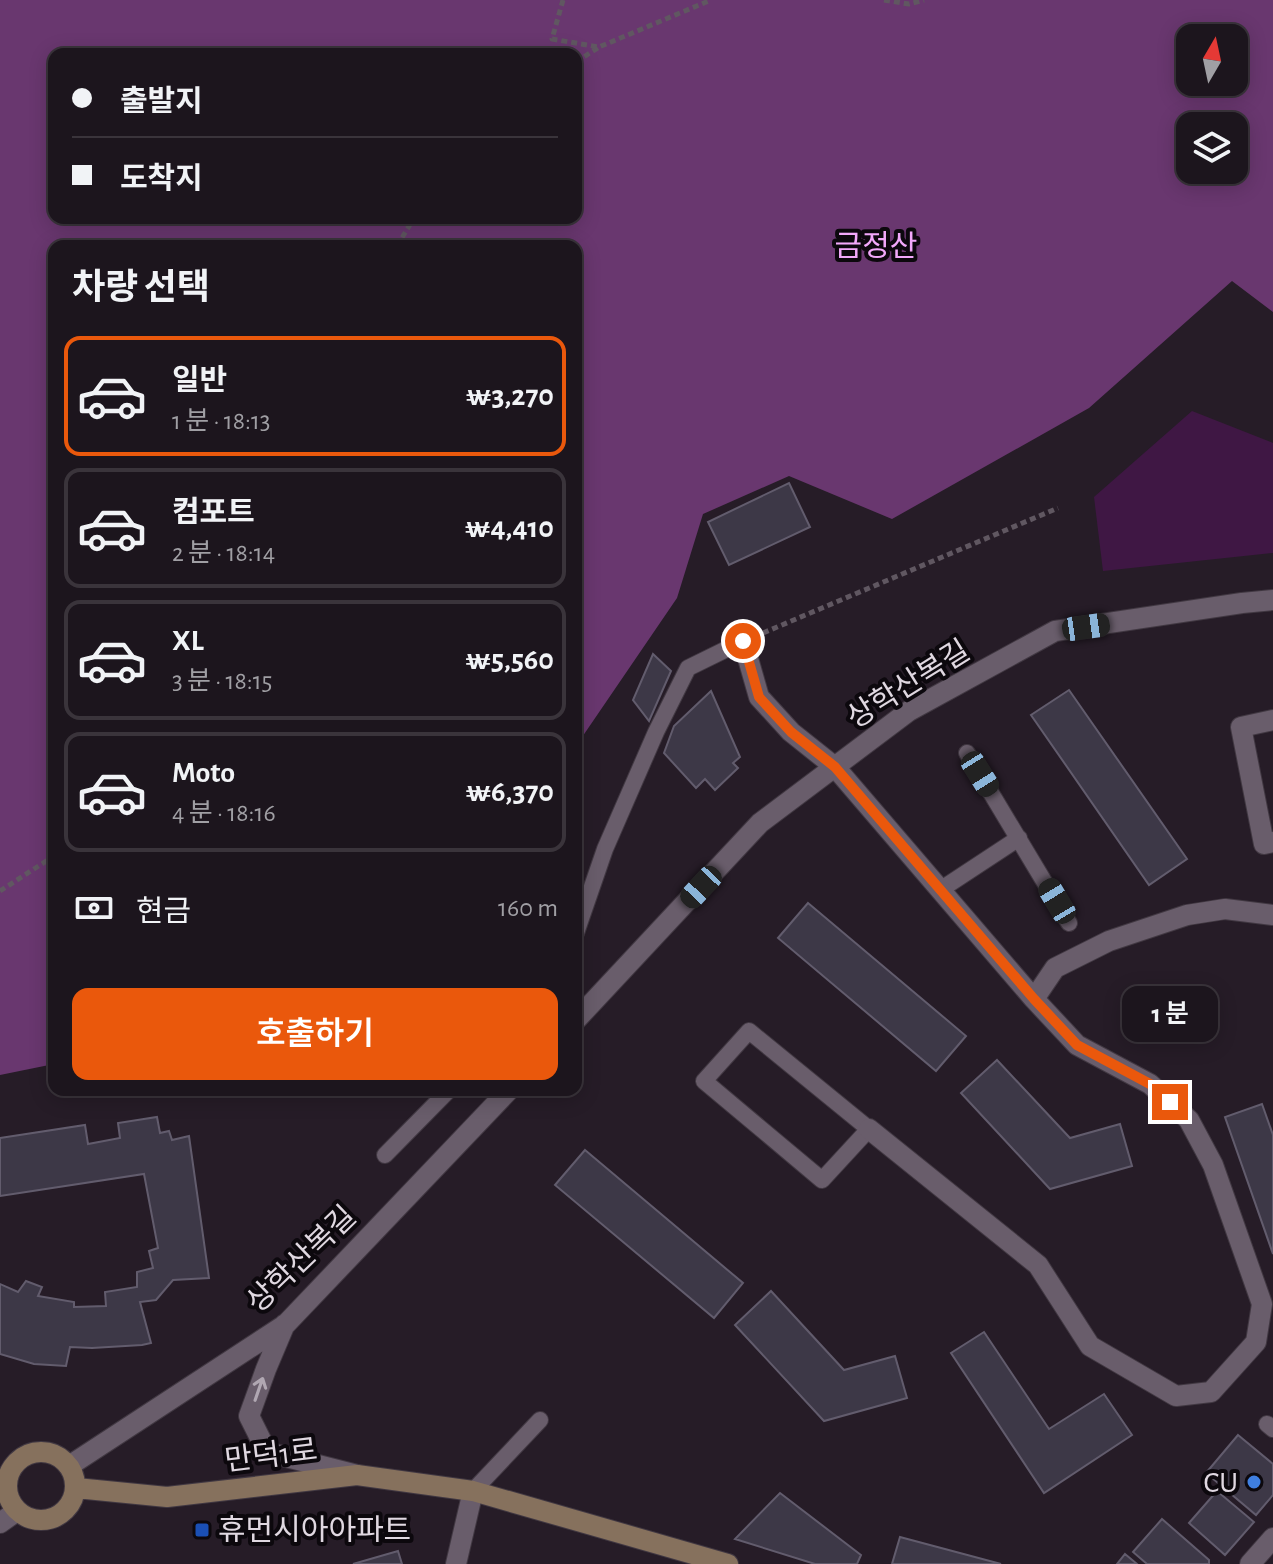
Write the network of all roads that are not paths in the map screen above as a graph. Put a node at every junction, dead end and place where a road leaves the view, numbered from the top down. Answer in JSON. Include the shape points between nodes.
{"nodes":[{"id":1,"x":1273,"y":600,"type":"edge"},
{"id":2,"x":743,"y":641,"type":"joint"},
{"id":3,"x":1273,"y":720,"type":"edge"},
{"id":4,"x":967,"y":753,"type":"dead end"},
{"id":5,"x":835,"y":767,"type":"junction"},
{"id":6,"x":1019,"y":838,"type":"junction"},
{"id":7,"x":1273,"y":842,"type":"edge"},
{"id":8,"x":940,"y":890,"type":"junction"},
{"id":9,"x":1273,"y":915,"type":"edge"},
{"id":10,"x":582,"y":916,"type":"edge"},
{"id":11,"x":1069,"y":923,"type":"dead end"},
{"id":12,"x":1034,"y":999,"type":"junction"},
{"id":13,"x":582,"y":1014,"type":"edge"},
{"id":14,"x":443,"y":1096,"type":"edge"},
{"id":15,"x":503,"y":1096,"type":"edge"},
{"id":16,"x":869,"y":1129,"type":"junction"},
{"id":17,"x":385,"y":1155,"type":"dead end"},
{"id":18,"x":286,"y":1324,"type":"junction"},
{"id":19,"x":540,"y":1420,"type":"dead end"},
{"id":20,"x":69,"y":1466,"type":"junction"},
{"id":21,"x":357,"y":1475,"type":"junction"},
{"id":22,"x":3,"y":1480,"type":"edge"},
{"id":23,"x":76,"y":1488,"type":"junction"},
{"id":24,"x":473,"y":1491,"type":"junction"},
{"id":25,"x":9,"y":1517,"type":"edge"},
{"id":26,"x":1273,"y":1538,"type":"edge"},
{"id":27,"x":456,"y":1564,"type":"edge"},
{"id":28,"x":728,"y":1564,"type":"edge"},
{"id":29,"x":1250,"y":1564,"type":"edge"}],
"edges":[{"from":1,"to":5,"type":"street","name":"상학산복길","via":[[1055,631],[909,711]]},
{"from":2,"to":5,"type":"street","via":[[759,697],[791,732]]},
{"from":2,"to":10,"type":"lane","via":[[688,668],[605,849]]},
{"from":3,"to":7,"type":"street","via":[[1241,727],[1264,844]]},
{"from":4,"to":6,"type":"lane"},
{"from":5,"to":8,"type":"street"},
{"from":5,"to":13,"type":"street","name":"상학산복길","via":[[760,823]]},
{"from":6,"to":8,"type":"lane"},
{"from":6,"to":11,"type":"lane"},
{"from":8,"to":12,"type":"street"},
{"from":9,"to":12,"type":"street","via":[[1225,909],[1187,915],[1109,941],[1055,968]]},
{"from":12,"to":16,"type":"street","via":[[1077,1045],[1150,1084],[1189,1120],[1213,1165],[1262,1304],[1256,1342],[1211,1392],[1176,1396],[1090,1346],[1038,1265]]},
{"from":14,"to":17,"type":"lane"},
{"from":15,"to":18,"type":"street","name":"상학산복길"},
{"from":16,"to":16,"type":"lane","via":[[822,1180],[704,1081],[749,1031]]},
{"from":18,"to":20,"type":"street","name":"상학산복길"},
{"from":21,"to":18,"type":"street","one_way":true,"via":[[267,1452],[249,1416]]},
{"from":19,"to":24,"type":"lane"},
{"from":20,"to":22,"type":"main road","via":[[50,1453],[28,1454]]},
{"from":20,"to":23,"type":"main road"},
{"from":21,"to":23,"type":"main road","name":"만덕1로","via":[[167,1497]]},
{"from":21,"to":24,"type":"main road","name":"만덕1로"},
{"from":22,"to":25,"type":"main road"},
{"from":23,"to":25,"type":"main road","via":[[59,1516],[37,1521]]},
{"from":24,"to":27,"type":"street"},
{"from":24,"to":28,"type":"main road","name":"만덕1로"},
{"from":26,"to":29,"type":"street"}]}
